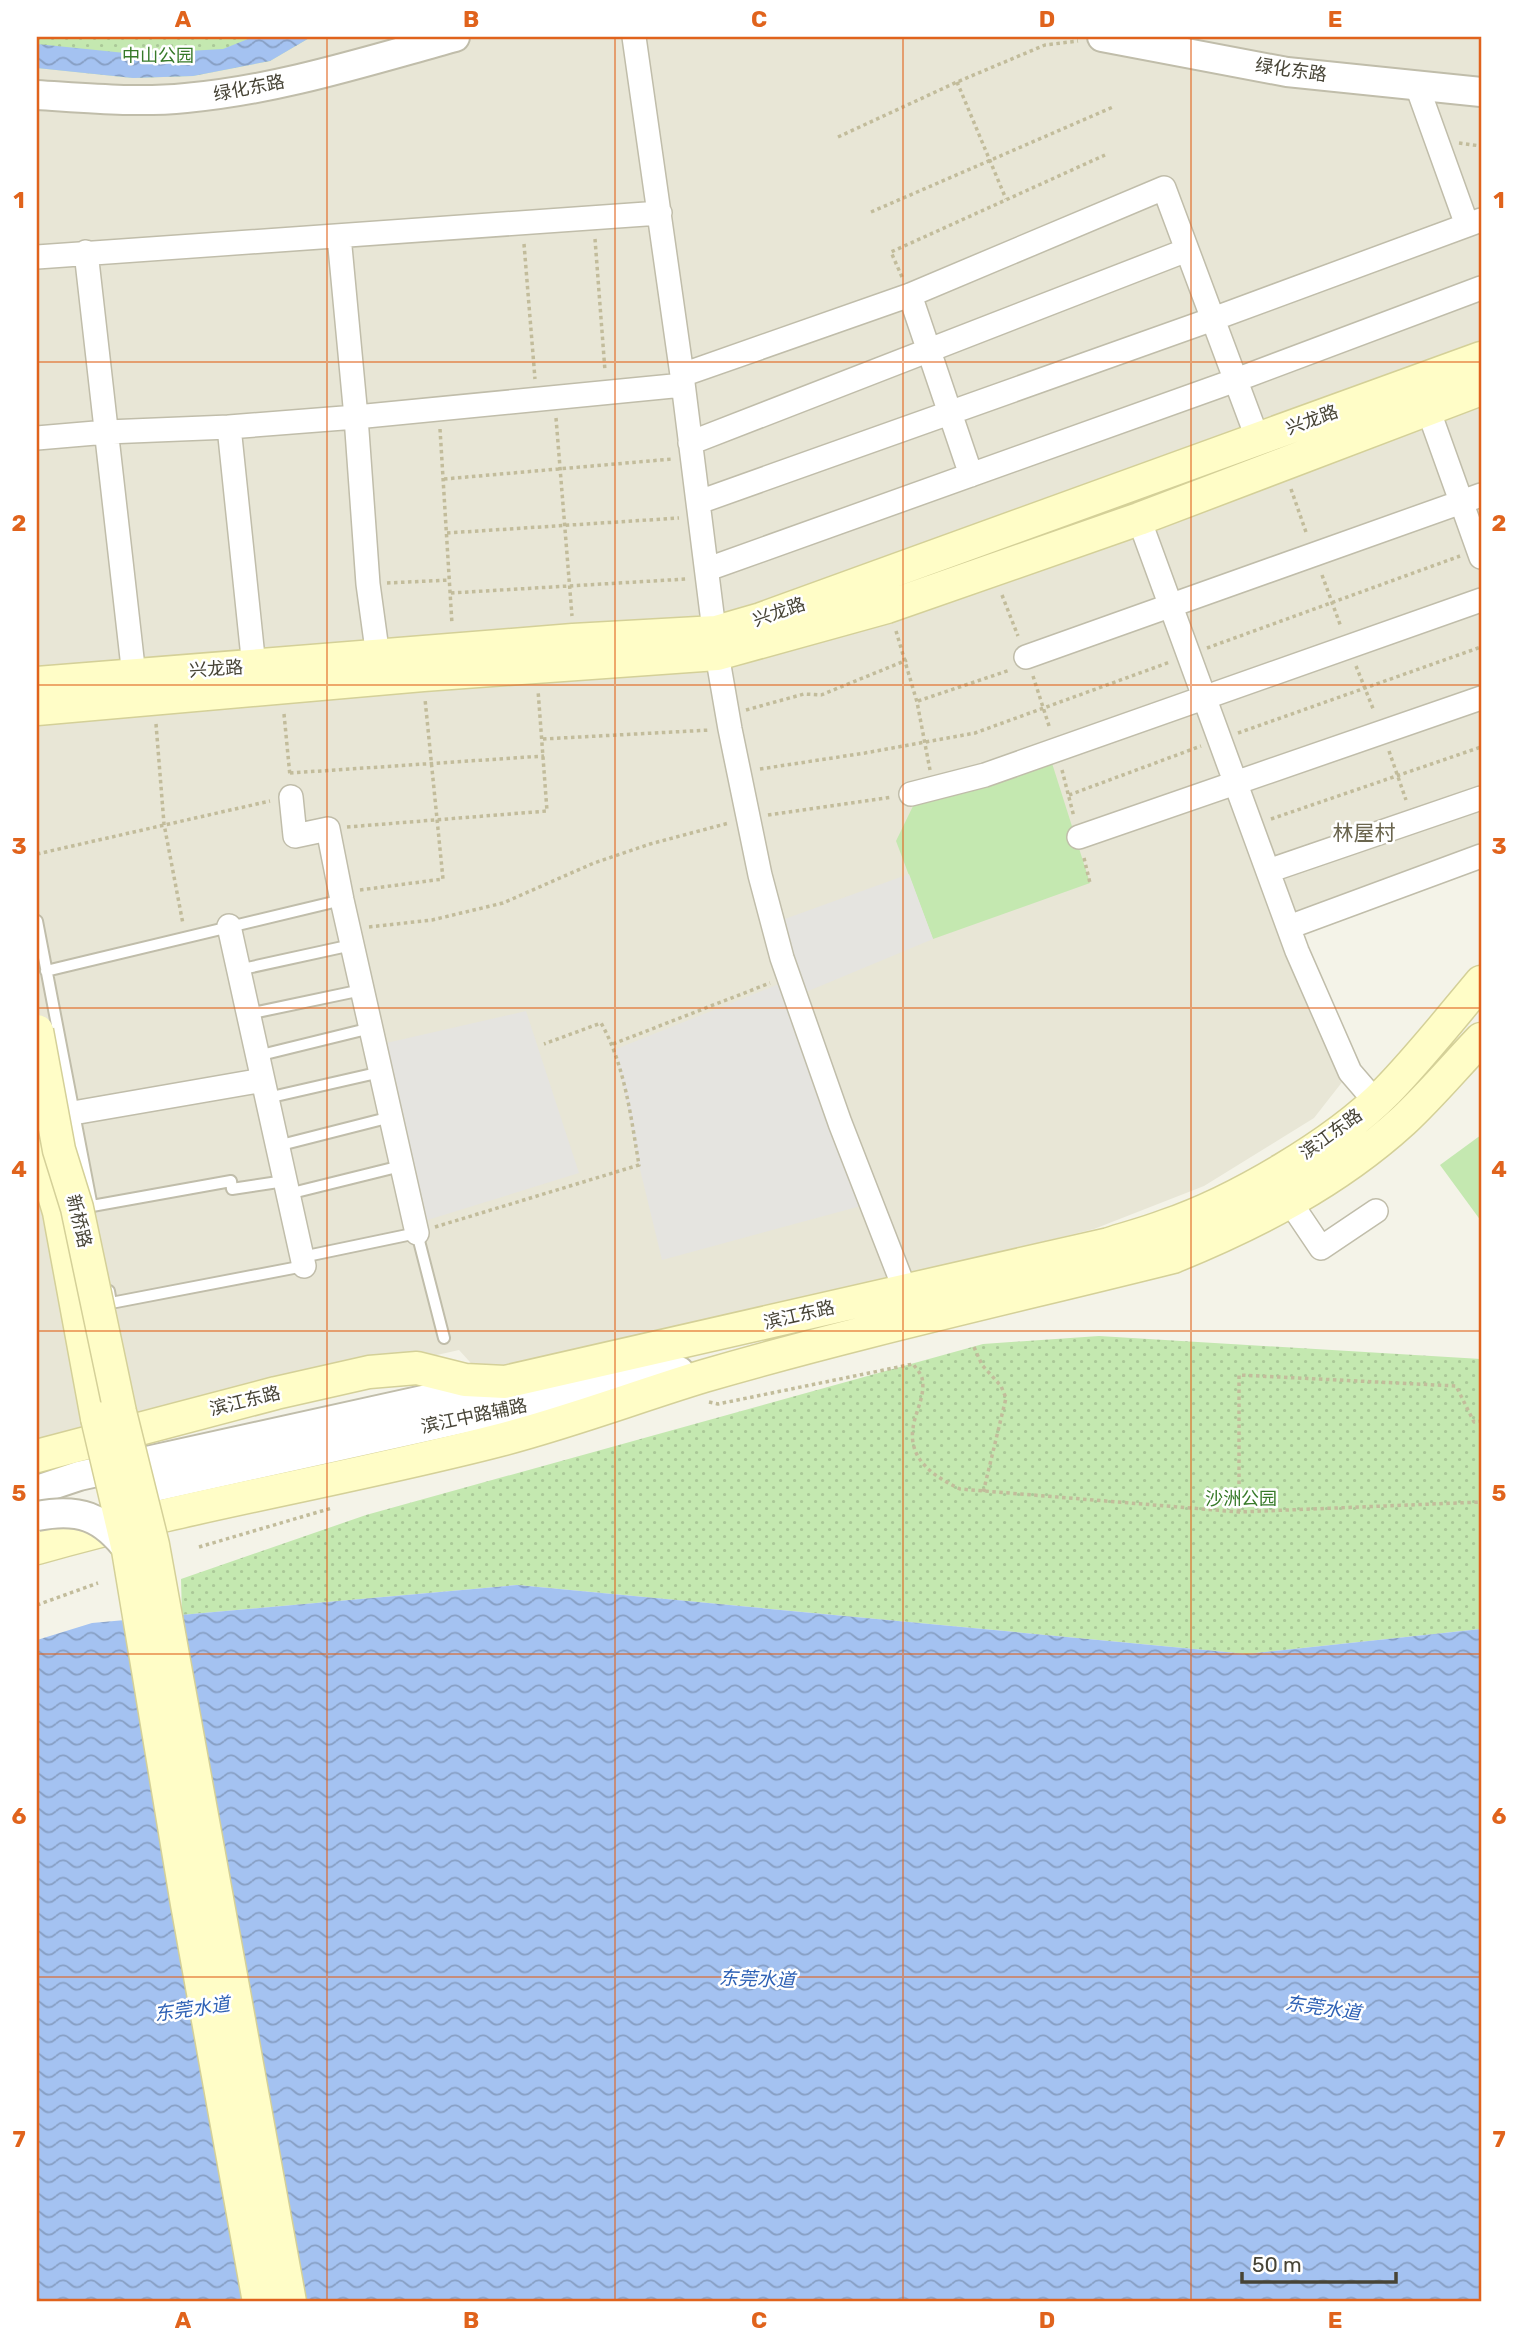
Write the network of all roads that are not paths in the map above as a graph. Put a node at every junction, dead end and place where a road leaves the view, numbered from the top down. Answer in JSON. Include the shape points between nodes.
{"nodes":[{"id":1,"x":404,"y":37,"type":"edge"},
{"id":2,"x":455,"y":37,"type":"edge"},
{"id":3,"x":634,"y":37,"type":"edge"},
{"id":4,"x":1104,"y":37,"type":"edge"},
{"id":5,"x":1198,"y":37,"type":"edge"},
{"id":6,"x":1481,"y":74,"type":"edge"},
{"id":7,"x":37,"y":77,"type":"edge"},
{"id":8,"x":1417,"y":86,"type":"junction"},
{"id":9,"x":1481,"y":92,"type":"edge"},
{"id":10,"x":37,"y":95,"type":"edge"},
{"id":11,"x":660,"y":213,"type":"junction"},
{"id":12,"x":1474,"y":223,"type":"edge"},
{"id":13,"x":338,"y":236,"type":"junction"},
{"id":14,"x":1187,"y":250,"type":"junction"},
{"id":15,"x":86,"y":252,"type":"junction"},
{"id":16,"x":37,"y":257,"type":"edge"},
{"id":17,"x":1481,"y":288,"type":"edge"},
{"id":18,"x":911,"y":295,"type":"junction"},
{"id":19,"x":1213,"y":319,"type":"junction"},
{"id":20,"x":929,"y":351,"type":"junction"},
{"id":21,"x":1481,"y":358,"type":"edge"},
{"id":22,"x":683,"y":380,"type":"junction"},
{"id":23,"x":1236,"y":380,"type":"junction"},
{"id":24,"x":1481,"y":389,"type":"edge"},
{"id":25,"x":1428,"y":409,"type":"junction"},
{"id":26,"x":950,"y":413,"type":"junction"},
{"id":27,"x":356,"y":417,"type":"junction"},
{"id":28,"x":229,"y":427,"type":"junction"},
{"id":29,"x":107,"y":432,"type":"junction"},
{"id":30,"x":37,"y":438,"type":"edge"},
{"id":31,"x":1258,"y":440,"type":"junction"},
{"id":32,"x":691,"y":450,"type":"junction"},
{"id":33,"x":971,"y":475,"type":"junction"},
{"id":34,"x":1471,"y":499,"type":"edge"},
{"id":35,"x":700,"y":509,"type":"junction"},
{"id":36,"x":1139,"y":519,"type":"junction"},
{"id":37,"x":1480,"y":553,"type":"edge"},
{"id":38,"x":708,"y":573,"type":"junction"},
{"id":39,"x":1481,"y":600,"type":"edge"},
{"id":40,"x":1172,"y":606,"type":"junction"},
{"id":41,"x":717,"y":643,"type":"junction"},
{"id":42,"x":378,"y":657,"type":"junction"},
{"id":43,"x":1027,"y":660,"type":"road end"},
{"id":44,"x":254,"y":667,"type":"junction"},
{"id":45,"x":37,"y":683,"type":"edge"},
{"id":46,"x":144,"y":687,"type":"junction"},
{"id":47,"x":1205,"y":696,"type":"junction"},
{"id":48,"x":1481,"y":698,"type":"edge"},
{"id":49,"x":37,"y":709,"type":"edge"},
{"id":50,"x":1236,"y":784,"type":"junction"},
{"id":51,"x":911,"y":794,"type":"road end"},
{"id":52,"x":292,"y":797,"type":"road end"},
{"id":53,"x":1481,"y":798,"type":"edge"},
{"id":54,"x":1079,"y":837,"type":"road end"},
{"id":55,"x":1481,"y":856,"type":"edge"},
{"id":56,"x":1268,"y":871,"type":"junction"},
{"id":57,"x":341,"y":896,"type":"junction"},
{"id":58,"x":37,"y":921,"type":"edge"},
{"id":59,"x":229,"y":926,"type":"junction"},
{"id":60,"x":1289,"y":927,"type":"junction"},
{"id":61,"x":350,"y":937,"type":"junction"},
{"id":62,"x":238,"y":970,"type":"junction"},
{"id":63,"x":46,"y":971,"type":"junction"},
{"id":64,"x":1481,"y":982,"type":"edge"},
{"id":65,"x":362,"y":990,"type":"junction"},
{"id":66,"x":248,"y":1014,"type":"junction"},
{"id":67,"x":371,"y":1028,"type":"junction"},
{"id":68,"x":37,"y":1031,"type":"edge"},
{"id":69,"x":1481,"y":1040,"type":"edge"},
{"id":70,"x":257,"y":1056,"type":"junction"},
{"id":71,"x":380,"y":1072,"type":"junction"},
{"id":72,"x":265,"y":1089,"type":"junction"},
{"id":73,"x":1375,"y":1101,"type":"junction"},
{"id":74,"x":73,"y":1113,"type":"junction"},
{"id":75,"x":391,"y":1117,"type":"junction"},
{"id":76,"x":37,"y":1139,"type":"edge"},
{"id":77,"x":277,"y":1146,"type":"junction"},
{"id":78,"x":401,"y":1166,"type":"junction"},
{"id":79,"x":287,"y":1187,"type":"junction"},
{"id":80,"x":1290,"y":1202,"type":"junction"},
{"id":81,"x":92,"y":1206,"type":"junction"},
{"id":82,"x":1376,"y":1211,"type":"dead end"},
{"id":83,"x":94,"y":1218,"type":"dead end"},
{"id":84,"x":416,"y":1233,"type":"junction"},
{"id":85,"x":303,"y":1261,"type":"junction"},
{"id":86,"x":106,"y":1279,"type":"dead end"},
{"id":87,"x":905,"y":1290,"type":"junction"},
{"id":88,"x":444,"y":1338,"type":"dead end"},
{"id":89,"x":834,"y":1341,"type":"junction"},
{"id":90,"x":505,"y":1382,"type":"junction"},
{"id":91,"x":109,"y":1415,"type":"junction"},
{"id":92,"x":37,"y":1456,"type":"edge"},
{"id":93,"x":124,"y":1480,"type":"junction"},
{"id":94,"x":37,"y":1490,"type":"edge"},
{"id":95,"x":37,"y":1516,"type":"edge"},
{"id":96,"x":37,"y":1548,"type":"edge"},
{"id":97,"x":128,"y":1550,"type":"junction"},
{"id":98,"x":259,"y":2302,"type":"edge"},
{"id":99,"x":290,"y":2302,"type":"edge"}],
"edges":[{"from":1,"to":7,"type":"street","name":"绿化东路","via":[[234,78],[180,85],[105,85]]},
{"from":2,"to":10,"type":"street","name":"绿化东路","via":[[230,93],[182,99]]},
{"from":3,"to":11,"type":"street"},
{"from":4,"to":8,"type":"street","name":"绿化东路","via":[[1287,72]]},
{"from":5,"to":6,"type":"street","name":"绿化东路","via":[[1387,66]]},
{"from":8,"to":9,"type":"street","name":"绿化东路"},
{"from":8,"to":12,"type":"street"},
{"from":11,"to":13,"type":"street"},
{"from":11,"to":22,"type":"street"},
{"from":12,"to":19,"type":"street"},
{"from":13,"to":15,"type":"street"},
{"from":13,"to":27,"type":"street"},
{"from":14,"to":18,"type":"street","via":[[1164,188]]},
{"from":14,"to":19,"type":"street"},
{"from":14,"to":20,"type":"street"},
{"from":15,"to":16,"type":"street"},
{"from":15,"to":29,"type":"street"},
{"from":17,"to":23,"type":"street"},
{"from":18,"to":20,"type":"street"},
{"from":18,"to":22,"type":"street"},
{"from":19,"to":23,"type":"street"},
{"from":19,"to":26,"type":"street"},
{"from":20,"to":26,"type":"street"},
{"from":20,"to":32,"type":"street"},
{"from":21,"to":31,"type":"main road","name":"兴龙路"},
{"from":22,"to":27,"type":"street","via":[[607,394]]},
{"from":22,"to":32,"type":"street"},
{"from":23,"to":31,"type":"street"},
{"from":23,"to":33,"type":"street"},
{"from":24,"to":25,"type":"main road","name":"兴龙路"},
{"from":25,"to":34,"type":"street"},
{"from":25,"to":36,"type":"main road","name":"兴龙路"},
{"from":26,"to":33,"type":"street"},
{"from":26,"to":35,"type":"street"},
{"from":27,"to":28,"type":"street"},
{"from":27,"to":42,"type":"street"},
{"from":28,"to":29,"type":"street"},
{"from":28,"to":44,"type":"street"},
{"from":29,"to":30,"type":"street"},
{"from":29,"to":46,"type":"street"},
{"from":31,"to":41,"type":"main road","name":"兴龙路","via":[[761,619]]},
{"from":32,"to":35,"type":"street"},
{"from":33,"to":38,"type":"street"},
{"from":34,"to":37,"type":"street"},
{"from":34,"to":40,"type":"street"},
{"from":35,"to":38,"type":"street"},
{"from":36,"to":40,"type":"street"},
{"from":36,"to":41,"type":"main road","name":"兴龙路","via":[[887,607]]},
{"from":38,"to":41,"type":"street"},
{"from":39,"to":47,"type":"street"},
{"from":40,"to":43,"type":"street"},
{"from":40,"to":47,"type":"street"},
{"from":41,"to":42,"type":"main road","name":"兴龙路","via":[[573,640]]},
{"from":41,"to":46,"type":"main road","name":"兴龙路","via":[[536,667],[281,688]]},
{"from":41,"to":87,"type":"street","via":[[760,875],[789,976]]},
{"from":42,"to":44,"type":"main road","name":"兴龙路"},
{"from":44,"to":46,"type":"main road","name":"兴龙路"},
{"from":45,"to":46,"type":"main road","name":"兴龙路"},
{"from":46,"to":49,"type":"main road","name":"兴龙路"},
{"from":47,"to":50,"type":"street"},
{"from":47,"to":51,"type":"street","via":[[985,775]]},
{"from":48,"to":50,"type":"street"},
{"from":50,"to":54,"type":"street"},
{"from":50,"to":56,"type":"street"},
{"from":52,"to":57,"type":"street","via":[[295,836],[328,829]]},
{"from":53,"to":56,"type":"street"},
{"from":55,"to":60,"type":"street"},
{"from":56,"to":60,"type":"street"},
{"from":57,"to":59,"type":"lane"},
{"from":57,"to":61,"type":"street"},
{"from":58,"to":63,"type":"lane"},
{"from":59,"to":62,"type":"street"},
{"from":59,"to":63,"type":"lane"},
{"from":60,"to":73,"type":"street","via":[[1349,1072]]},
{"from":61,"to":62,"type":"lane"},
{"from":61,"to":65,"type":"street"},
{"from":62,"to":66,"type":"street"},
{"from":63,"to":74,"type":"lane"},
{"from":64,"to":73,"type":"main road","name":"滨江东路"},
{"from":65,"to":66,"type":"lane"},
{"from":65,"to":67,"type":"street"},
{"from":66,"to":70,"type":"street"},
{"from":67,"to":70,"type":"lane"},
{"from":67,"to":71,"type":"street"},
{"from":68,"to":91,"type":"main road","name":"新桥路","bridge":true,"via":[[59,1150],[77,1208]]},
{"from":69,"to":80,"type":"main road","name":"滨江东路","via":[[1403,1121]]},
{"from":70,"to":72,"type":"street"},
{"from":71,"to":72,"type":"lane"},
{"from":71,"to":75,"type":"street"},
{"from":72,"to":74,"type":"street"},
{"from":72,"to":77,"type":"street"},
{"from":73,"to":87,"type":"main road","name":"滨江东路","via":[[1281,1169],[1216,1205],[1165,1226],[1109,1244]]},
{"from":74,"to":81,"type":"lane"},
{"from":75,"to":77,"type":"lane"},
{"from":75,"to":78,"type":"street"},
{"from":76,"to":91,"type":"main road","name":"新桥路"},
{"from":77,"to":79,"type":"street"},
{"from":78,"to":79,"type":"lane"},
{"from":78,"to":84,"type":"street"},
{"from":79,"to":81,"type":"lane","via":[[232,1189],[230,1181]]},
{"from":79,"to":85,"type":"street"},
{"from":80,"to":82,"type":"street","via":[[1321,1248]]},
{"from":80,"to":89,"type":"main road","name":"滨江东路","via":[[1173,1257]]},
{"from":81,"to":83,"type":"lane"},
{"from":84,"to":85,"type":"lane"},
{"from":84,"to":88,"type":"lane"},
{"from":85,"to":86,"type":"lane","via":[[111,1303]]},
{"from":87,"to":90,"type":"main road","name":"滨江东路"},
{"from":89,"to":93,"type":"street","name":"滨江中路辅路"},
{"from":89,"to":96,"type":"main road","name":"滨江东路","via":[[497,1441]]},
{"from":90,"to":92,"type":"main road","name":"滨江东路","via":[[465,1380],[416,1368],[369,1372]]},
{"from":90,"to":93,"type":"street","name":"滨江中路辅路"},
{"from":91,"to":93,"type":"main road","bridge":true},
{"from":93,"to":94,"type":"street","name":"滨江中路辅路","via":[[79,1476]]},
{"from":93,"to":97,"type":"main road","bridge":true},
{"from":93,"to":99,"type":"main road","bridge":true,"via":[[153,1545]]},
{"from":95,"to":97,"type":"street","bridge":true,"via":[[79,1513],[114,1532]]},
{"from":97,"to":98,"type":"main road","bridge":true}]}
